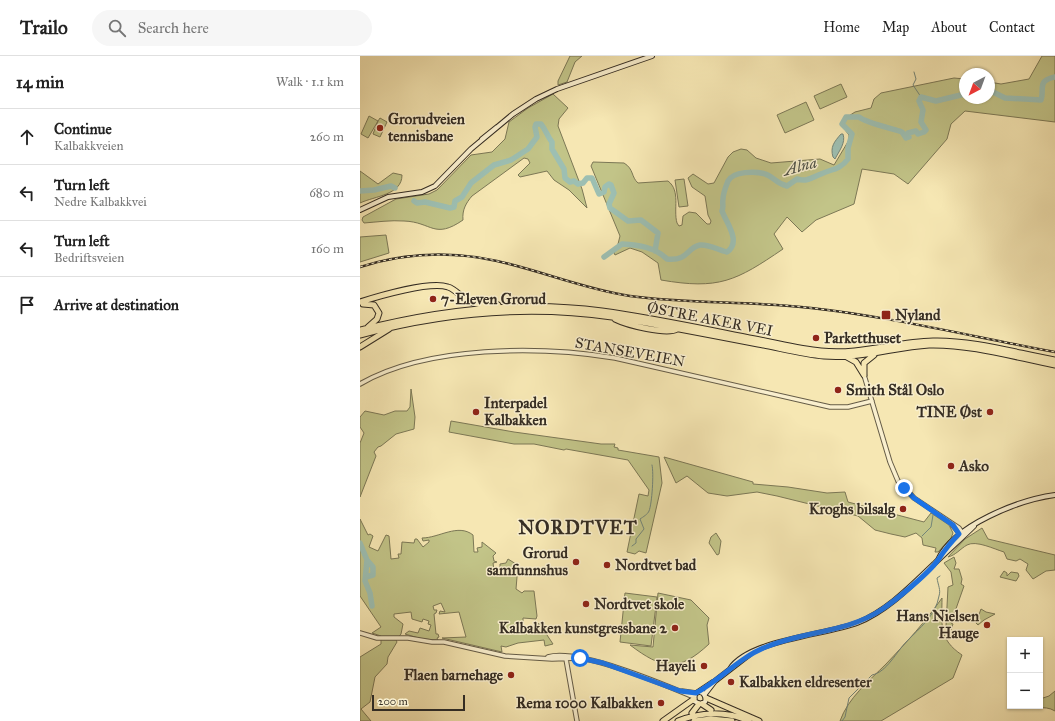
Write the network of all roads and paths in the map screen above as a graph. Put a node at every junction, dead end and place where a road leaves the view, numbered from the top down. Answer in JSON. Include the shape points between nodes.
{"nodes":[{"id":1,"x":652,"y":56,"type":"edge"},
{"id":2,"x":360,"y":210,"type":"edge"},
{"id":3,"x":361,"y":303,"type":"edge"},
{"id":4,"x":519,"y":307,"type":"junction"},
{"id":5,"x":393,"y":326,"type":"junction"},
{"id":6,"x":363,"y":330,"type":"edge"},
{"id":7,"x":360,"y":334,"type":"edge"},
{"id":8,"x":360,"y":347,"type":"edge"},
{"id":9,"x":875,"y":354,"type":"junction"},
{"id":10,"x":846,"y":357,"type":"junction"},
{"id":11,"x":1055,"y":360,"type":"edge"},
{"id":12,"x":1055,"y":365,"type":"edge"},
{"id":13,"x":864,"y":375,"type":"junction"},
{"id":14,"x":360,"y":384,"type":"edge"},
{"id":15,"x":872,"y":401,"type":"junction"},
{"id":16,"x":1055,"y":495,"type":"edge"},
{"id":17,"x":962,"y":534,"type":"junction"},
{"id":18,"x":360,"y":633,"type":"edge"},
{"id":19,"x":547,"y":658,"type":"junction"},
{"id":20,"x":580,"y":658,"type":"junction"},
{"id":21,"x":566,"y":659,"type":"junction"},
{"id":22,"x":715,"y":681,"type":"junction"},
{"id":23,"x":696,"y":695,"type":"junction"},
{"id":24,"x":705,"y":696,"type":"junction"},
{"id":25,"x":701,"y":704,"type":"junction"},
{"id":26,"x":711,"y":710,"type":"dead end"},
{"id":27,"x":692,"y":713,"type":"dead end"},
{"id":28,"x":577,"y":721,"type":"edge"},
{"id":29,"x":663,"y":721,"type":"edge"},
{"id":30,"x":678,"y":721,"type":"edge"},
{"id":31,"x":694,"y":721,"type":"edge"},
{"id":32,"x":732,"y":721,"type":"edge"},
{"id":33,"x":749,"y":721,"type":"edge"},
{"id":34,"x":759,"y":721,"type":"edge"}],
"edges":[{"from":1,"to":2,"type":"main road","via":[[548,92],[488,132],[435,186],[422,192],[385,198]]},
{"from":3,"to":4,"type":"highway","via":[[392,293],[433,285],[450,288],[466,300],[477,304]]},
{"from":3,"to":6,"type":"highway","via":[[374,305],[379,313],[377,319]]},
{"from":4,"to":6,"type":"highway","name":"ØSTRE AKER VEI","via":[[441,313]]},
{"from":4,"to":11,"type":"highway","name":"ØSTRE AKER VEI","via":[[599,311],[822,351],[863,351],[910,343],[944,341]]},
{"from":5,"to":7,"type":"highway"},
{"from":5,"to":8,"type":"highway"},
{"from":5,"to":10,"type":"highway","name":"ØSTRE AKER VEI","via":[[454,316],[502,312],[565,313],[611,317],[627,324],[660,330],[678,329],[810,354]]},
{"from":9,"to":10,"type":"highway","name":"ØSTRE AKER VEI"},
{"from":9,"to":12,"type":"highway","name":"ØSTRE AKER VEI","via":[[918,346],[945,345]]},
{"from":9,"to":13,"type":"highway","via":[[865,362]]},
{"from":10,"to":13,"type":"highway","via":[[856,362]]},
{"from":13,"to":15,"type":"street"},
{"from":14,"to":15,"type":"street","name":"STANSEVEIEN","via":[[390,369],[428,359],[492,352],[545,352],[615,358],[830,407],[848,407]]},
{"from":15,"to":17,"type":"street","via":[[898,480],[914,498]]},
{"from":16,"to":17,"type":"main road","via":[[1013,506]]},
{"from":17,"to":22,"type":"main road","via":[[892,602],[863,620],[846,627],[782,641],[752,653],[740,658]]},
{"from":18,"to":19,"type":"street","via":[[377,638],[444,642],[501,656]]},
{"from":19,"to":20,"type":"street"},
{"from":19,"to":21,"type":"street"},
{"from":20,"to":21,"type":"street"},
{"from":20,"to":23,"type":"street","via":[[603,663]]},
{"from":21,"to":28,"type":"street"},
{"from":22,"to":23,"type":"main road"},
{"from":22,"to":24,"type":"main road"},
{"from":23,"to":24,"type":"main road"},
{"from":23,"to":25,"type":"main road"},
{"from":23,"to":29,"type":"highway"},
{"from":24,"to":25,"type":"main road"},
{"from":24,"to":34,"type":"highway"},
{"from":25,"to":26,"type":"highway"},
{"from":25,"to":27,"type":"highway"},
{"from":30,"to":33,"type":"highway","via":[[696,715],[715,714]]},
{"from":31,"to":32,"type":"highway"}]}
